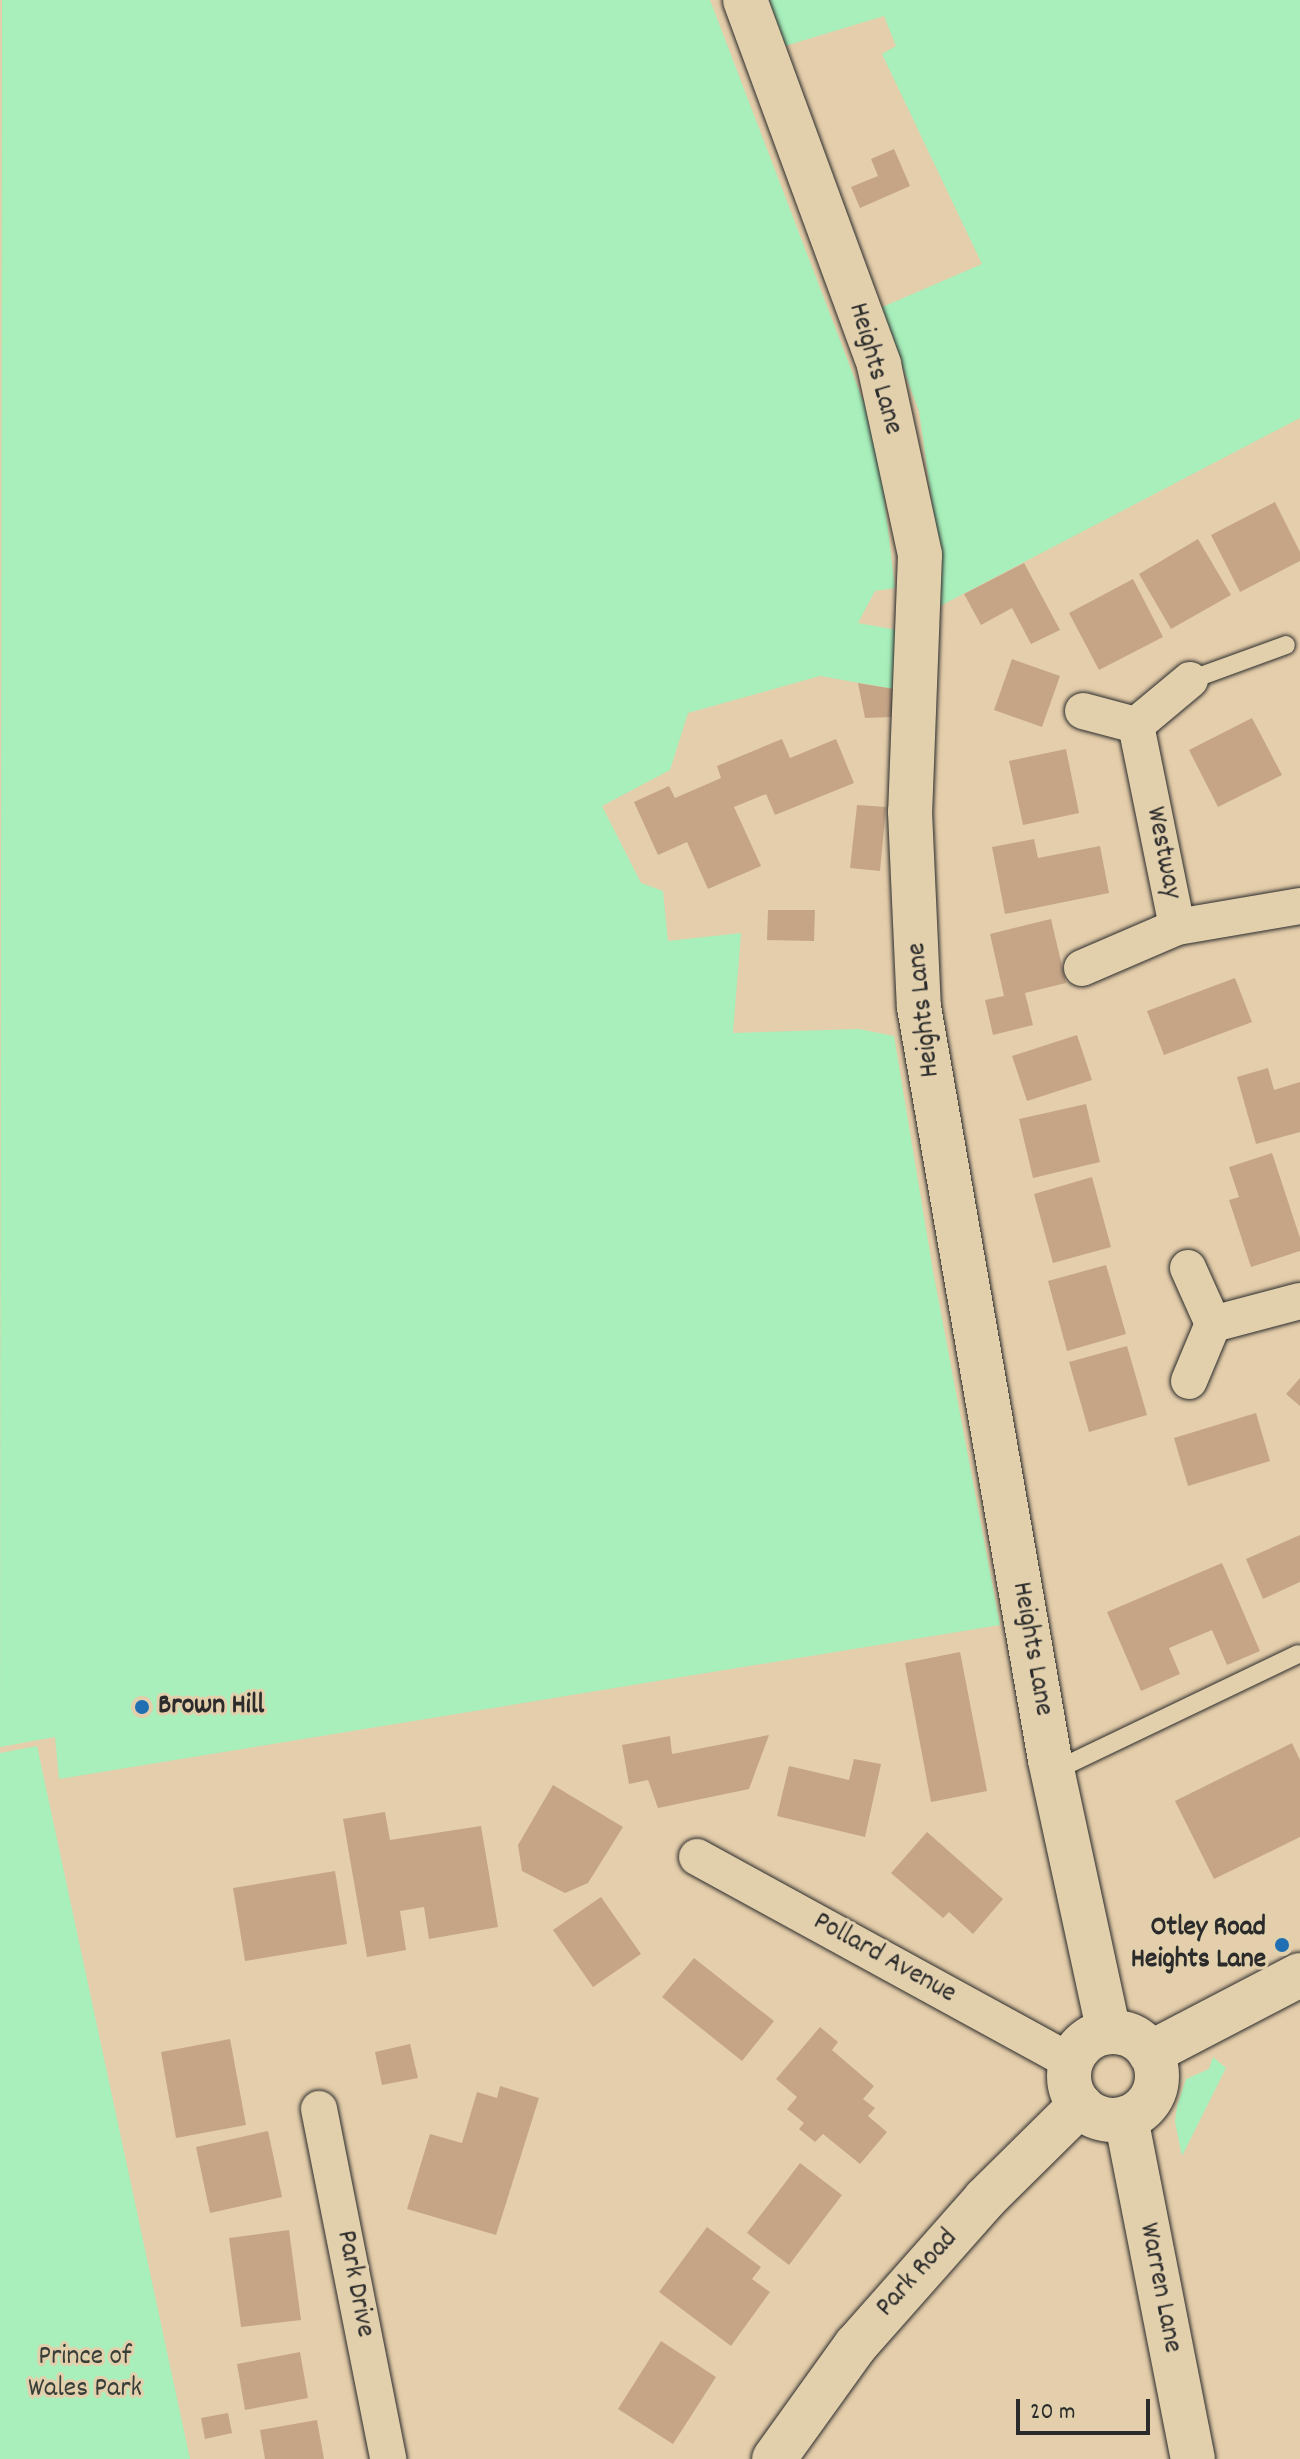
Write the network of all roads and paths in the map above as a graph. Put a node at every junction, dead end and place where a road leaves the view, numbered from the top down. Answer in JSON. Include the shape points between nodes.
{"nodes":[{"id":1,"x":745,"y":0,"type":"edge"},
{"id":2,"x":1286,"y":645,"type":"dead end"},
{"id":3,"x":1190,"y":680,"type":"joint"},
{"id":4,"x":1083,"y":711,"type":"dead end"},
{"id":5,"x":1136,"y":725,"type":"junction"},
{"id":6,"x":1300,"y":906,"type":"edge"},
{"id":7,"x":1177,"y":927,"type":"junction"},
{"id":8,"x":1082,"y":968,"type":"dead end"},
{"id":9,"x":1188,"y":1268,"type":"dead end"},
{"id":10,"x":1300,"y":1301,"type":"edge"},
{"id":11,"x":1213,"y":1324,"type":"junction"},
{"id":12,"x":1189,"y":1381,"type":"dead end"},
{"id":13,"x":1298,"y":1654,"type":"dead end"},
{"id":14,"x":1052,"y":1772,"type":"junction"},
{"id":15,"x":697,"y":1857,"type":"dead end"},
{"id":16,"x":1300,"y":1975,"type":"edge"},
{"id":17,"x":1109,"y":2032,"type":"junction"},
{"id":18,"x":1150,"y":2053,"type":"junction"},
{"id":19,"x":1071,"y":2062,"type":"junction"},
{"id":20,"x":1080,"y":2105,"type":"junction"},
{"id":21,"x":319,"y":2109,"type":"dead end"},
{"id":22,"x":1126,"y":2118,"type":"junction"},
{"id":23,"x":388,"y":2459,"type":"edge"},
{"id":24,"x":774,"y":2459,"type":"edge"},
{"id":25,"x":1193,"y":2459,"type":"edge"}],
"edges":[{"from":1,"to":14,"type":"street","name":"Heights Lane","via":[[879,365],[920,555],[910,812],[919,1007]]},
{"from":2,"to":3,"type":"lane"},
{"from":3,"to":5,"type":"street"},
{"from":4,"to":5,"type":"street"},
{"from":5,"to":7,"type":"street","name":"Westway"},
{"from":6,"to":7,"type":"street","name":"Westway"},
{"from":7,"to":8,"type":"street"},
{"from":9,"to":11,"type":"street"},
{"from":10,"to":11,"type":"street"},
{"from":11,"to":12,"type":"street"},
{"from":13,"to":14,"type":"lane"},
{"from":14,"to":17,"type":"street","name":"Heights Lane"},
{"from":15,"to":19,"type":"street","name":"Pollard Avenue"},
{"from":16,"to":18,"type":"street"},
{"from":17,"to":18,"type":"street","via":[[1133,2037]]},
{"from":17,"to":19,"type":"street","via":[[1086,2042]]},
{"from":18,"to":22,"type":"street","via":[[1156,2066],[1154,2092]]},
{"from":19,"to":20,"type":"street","via":[[1070,2085]]},
{"from":20,"to":22,"type":"street","via":[[1101,2118]]},
{"from":20,"to":24,"type":"street","name":"Park Road","via":[[985,2199],[856,2345]]},
{"from":21,"to":23,"type":"street","name":"Park Drive"},
{"from":22,"to":25,"type":"street","name":"Warren Lane"}]}
